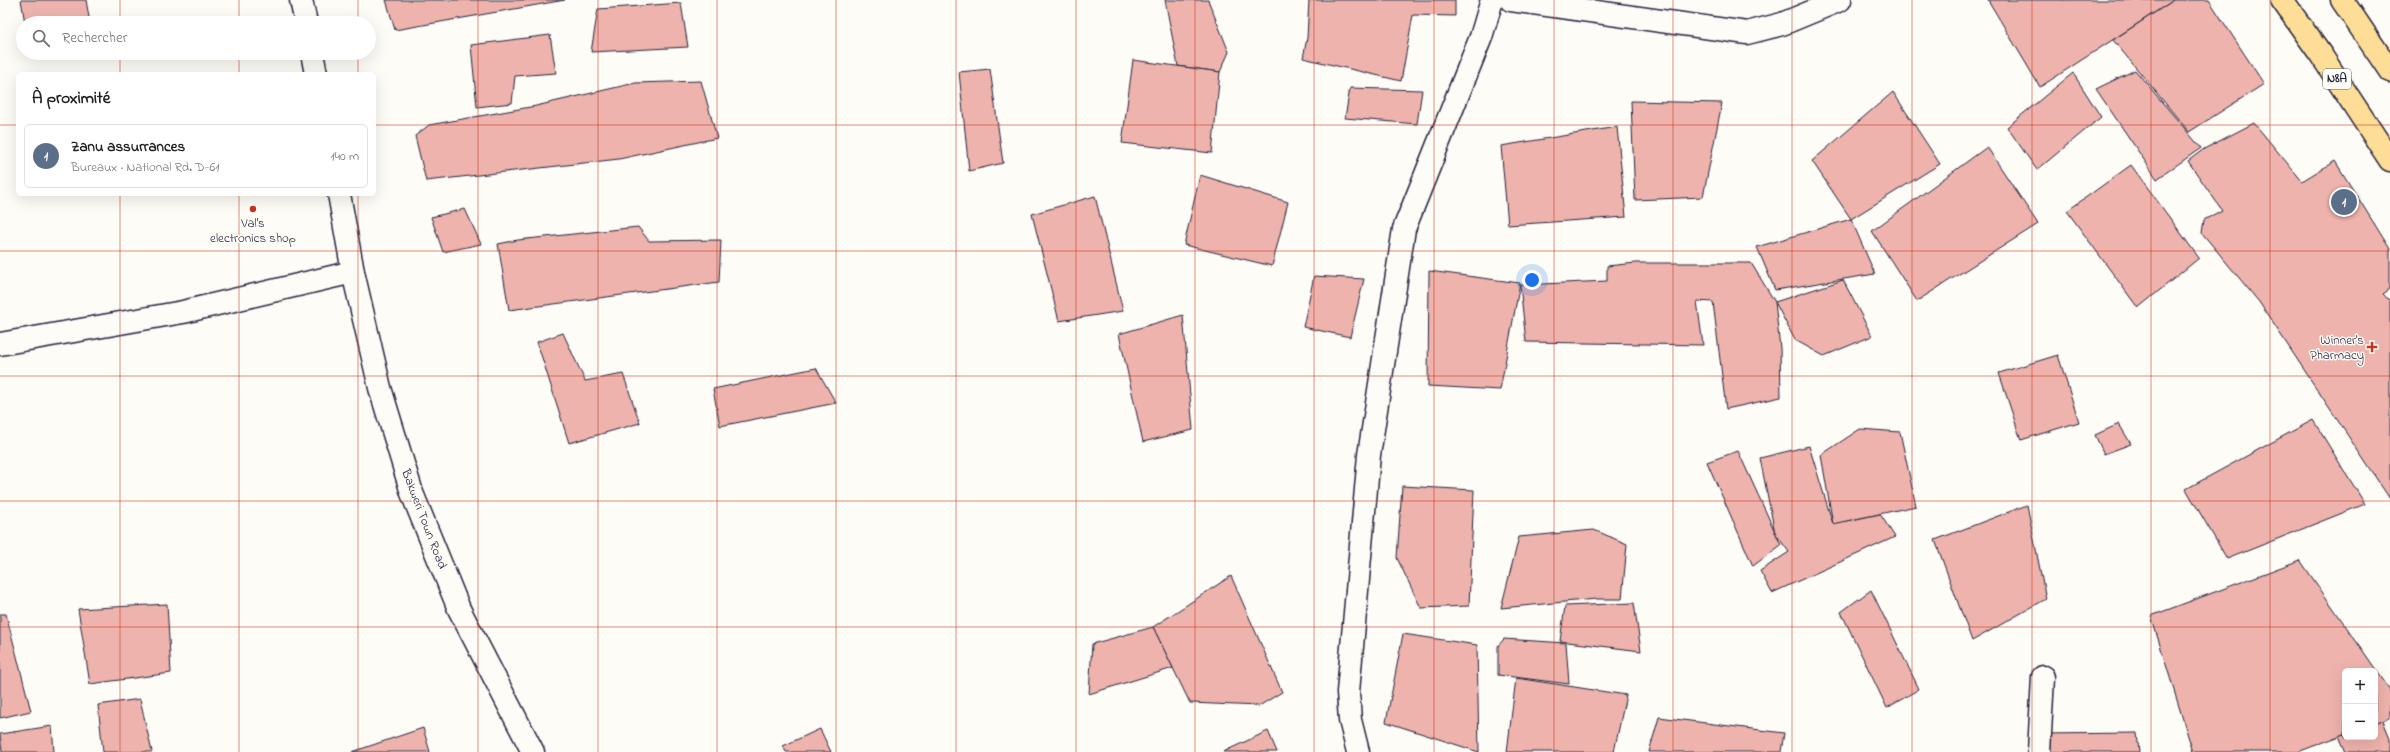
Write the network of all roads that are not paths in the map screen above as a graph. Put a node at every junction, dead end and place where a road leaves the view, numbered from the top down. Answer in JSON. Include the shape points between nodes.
{"nodes":[{"id":1,"x":301,"y":0,"type":"edge"},
{"id":2,"x":1492,"y":0,"type":"edge"},
{"id":3,"x":1511,"y":0,"type":"edge"},
{"id":4,"x":1840,"y":0,"type":"edge"},
{"id":5,"x":2282,"y":0,"type":"edge"},
{"id":6,"x":2342,"y":0,"type":"edge"},
{"id":7,"x":304,"y":16,"type":"edge"},
{"id":8,"x":313,"y":60,"type":"edge"},
{"id":9,"x":2390,"y":71,"type":"edge"},
{"id":10,"x":316,"y":72,"type":"edge"},
{"id":11,"x":2390,"y":160,"type":"edge"},
{"id":12,"x":339,"y":196,"type":"edge"},
{"id":13,"x":353,"y":272,"type":"junction"},
{"id":14,"x":0,"y":344,"type":"edge"},
{"id":15,"x":2043,"y":677,"type":"dead end"},
{"id":16,"x":533,"y":752,"type":"edge"},
{"id":17,"x":1358,"y":752,"type":"edge"},
{"id":18,"x":2039,"y":752,"type":"edge"}],
"edges":[{"from":1,"to":7,"type":"street"},
{"from":2,"to":17,"type":"street","via":[[1481,37],[1404,229],[1369,455],[1348,692],[1350,720]]},
{"from":3,"to":4,"type":"street","via":[[1747,34],[1782,24]]},
{"from":5,"to":11,"type":"highway","number":"N8A"},
{"from":6,"to":9,"type":"highway"},
{"from":8,"to":10,"type":"street"},
{"from":12,"to":13,"type":"street","name":"Bakweri Town Road"},
{"from":13,"to":14,"type":"street","via":[[183,312]]},
{"from":13,"to":16,"type":"street","name":"Bakweri Town Road","via":[[380,388],[412,493],[458,609]]},
{"from":15,"to":18,"type":"street"}]}
